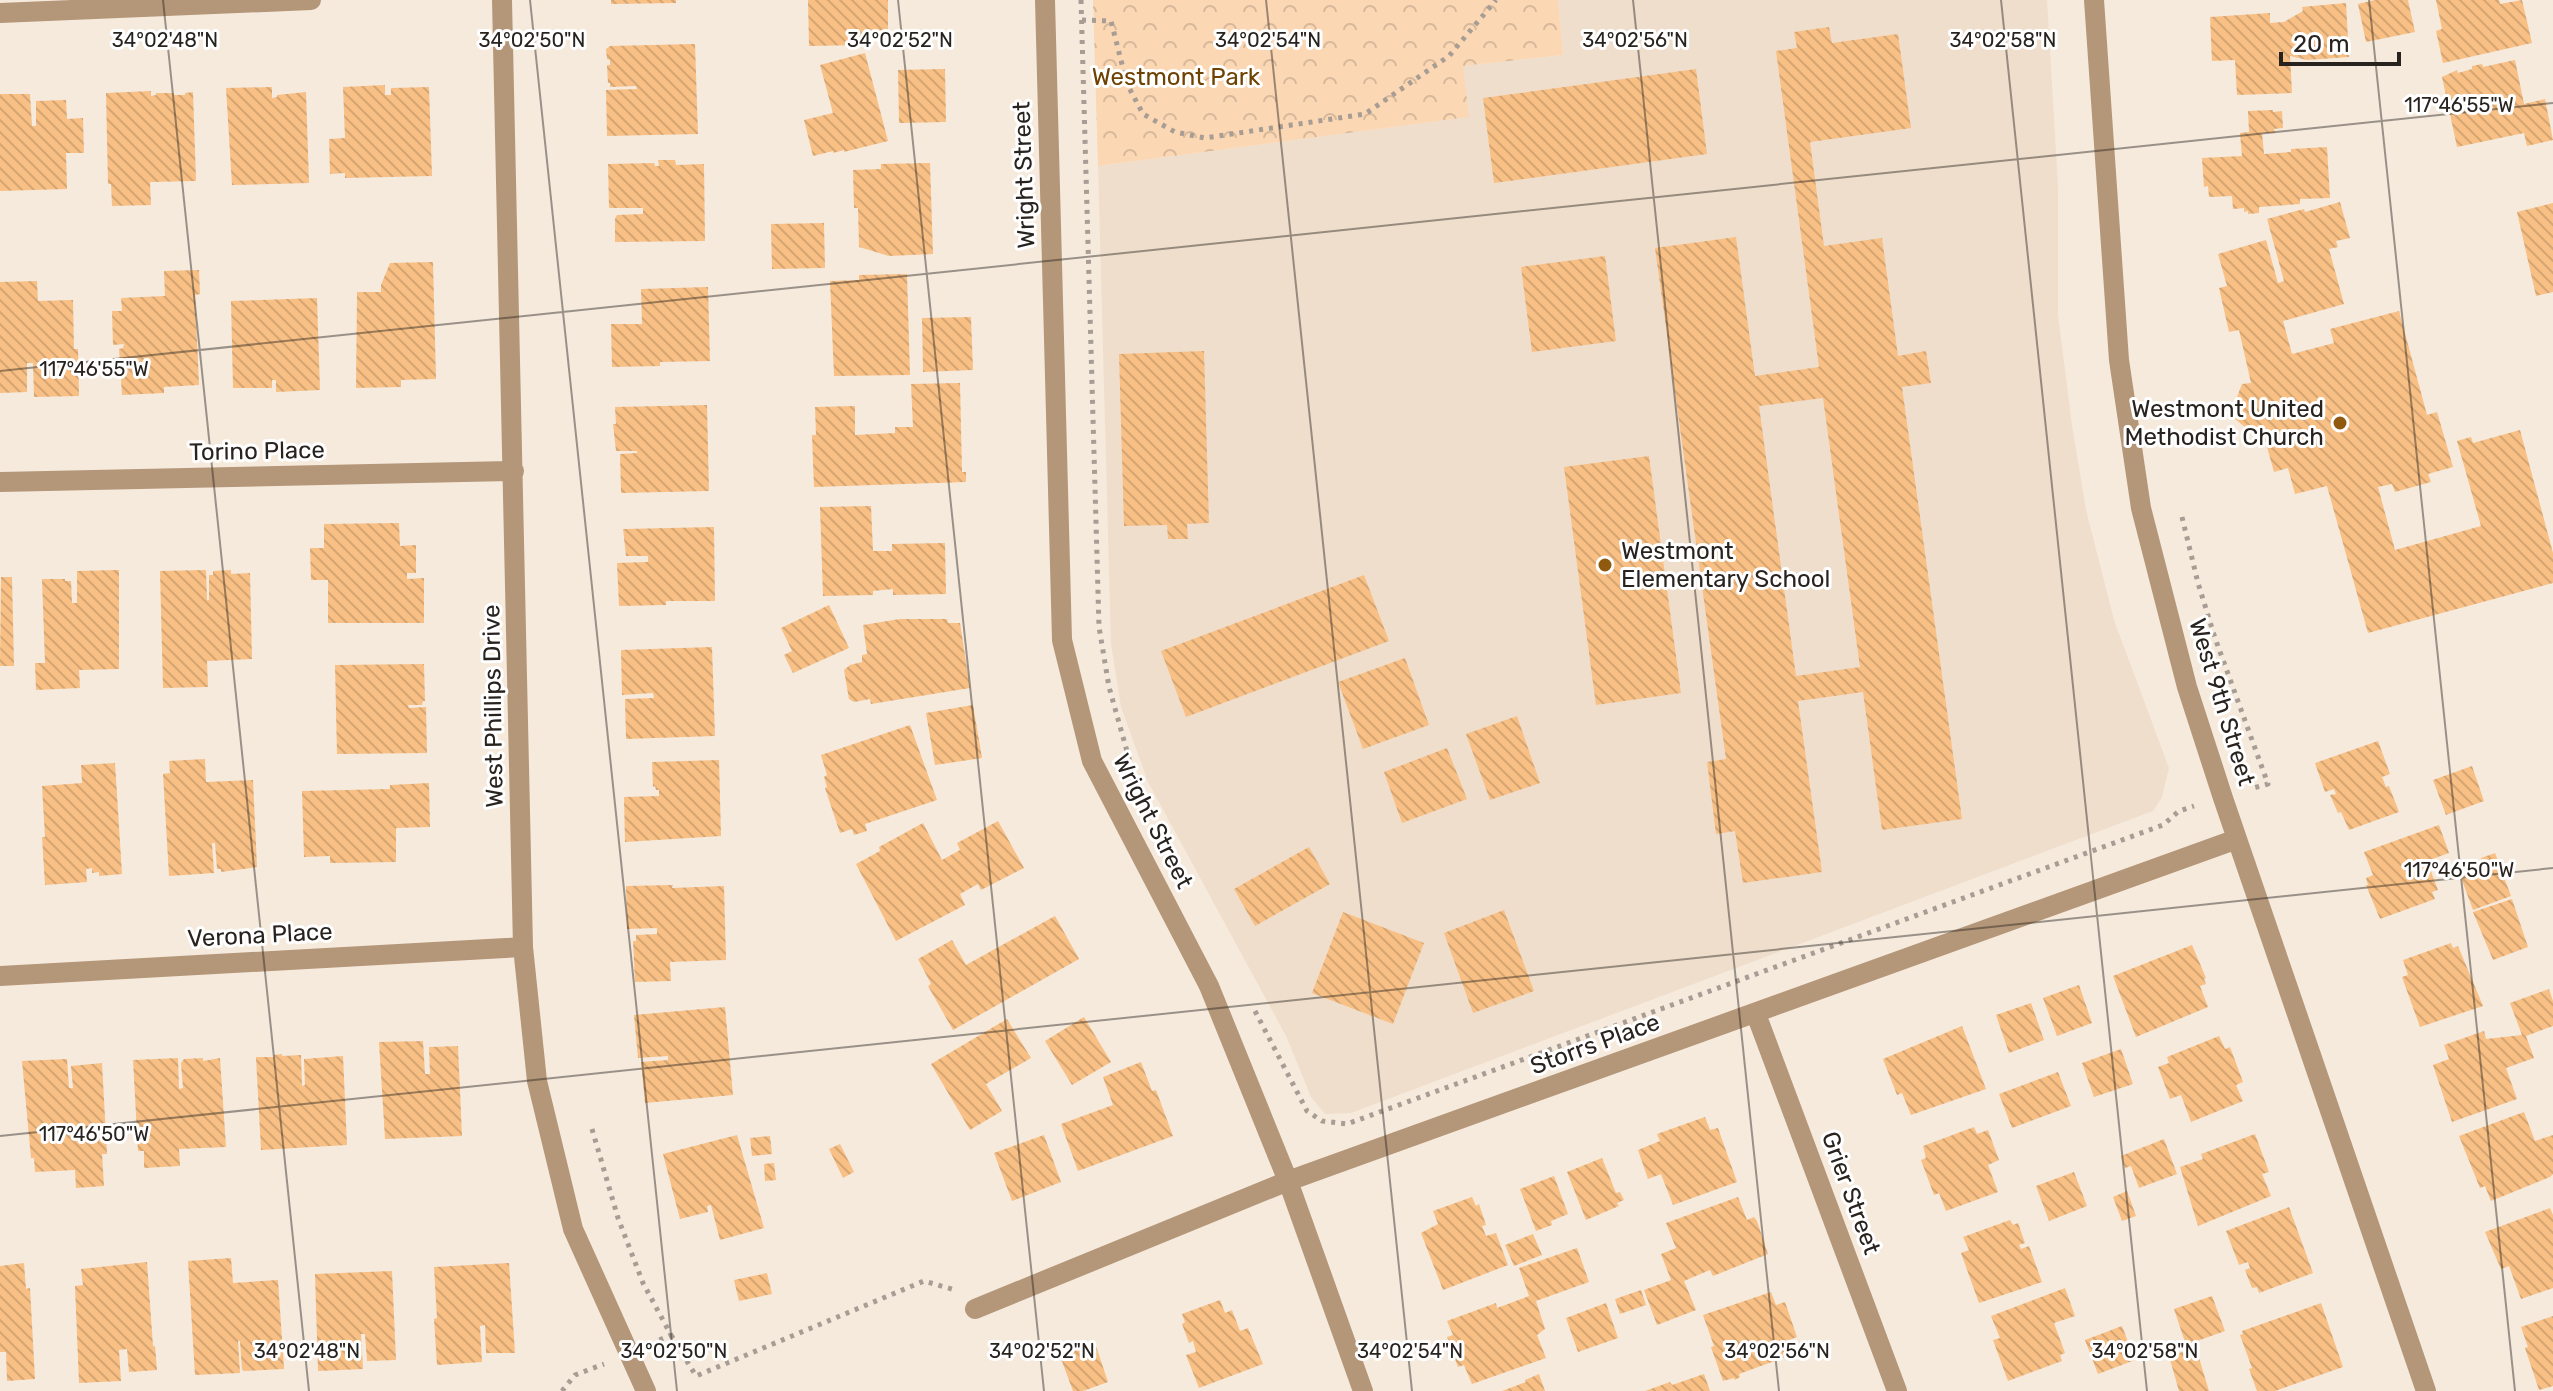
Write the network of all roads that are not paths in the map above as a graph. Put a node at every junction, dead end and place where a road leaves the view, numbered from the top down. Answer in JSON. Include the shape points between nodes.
{"nodes":[{"id":1,"x":311,"y":0,"type":"edge"},
{"id":2,"x":502,"y":0,"type":"edge"},
{"id":3,"x":1045,"y":0,"type":"edge"},
{"id":4,"x":2094,"y":0,"type":"edge"},
{"id":5,"x":0,"y":13,"type":"edge"},
{"id":6,"x":514,"y":471,"type":"junction"},
{"id":7,"x":0,"y":482,"type":"edge"},
{"id":8,"x":2237,"y":839,"type":"junction"},
{"id":9,"x":523,"y":947,"type":"junction"},
{"id":10,"x":0,"y":976,"type":"edge"},
{"id":11,"x":1756,"y":1014,"type":"junction"},
{"id":12,"x":1288,"y":1181,"type":"junction"},
{"id":13,"x":984,"y":1305,"type":"road end"},
{"id":14,"x":646,"y":1391,"type":"edge"},
{"id":15,"x":1363,"y":1391,"type":"edge"},
{"id":16,"x":1897,"y":1391,"type":"edge"},
{"id":17,"x":2426,"y":1391,"type":"edge"}],
"edges":[{"from":1,"to":5,"type":"street"},
{"from":2,"to":6,"type":"street","name":"West Phillips Drive"},
{"from":3,"to":12,"type":"street","name":"Wright Street","via":[[1062,640],[1092,761],[1209,986]]},
{"from":4,"to":8,"type":"street","name":"West 9th Street","via":[[2119,360],[2141,508],[2187,687]]},
{"from":6,"to":7,"type":"street","name":"Torino Place"},
{"from":6,"to":9,"type":"street","name":"West Phillips Drive"},
{"from":8,"to":11,"type":"street","name":"Storrs Place"},
{"from":8,"to":17,"type":"street","name":"West 9th Street"},
{"from":9,"to":10,"type":"street","name":"Verona Place"},
{"from":9,"to":14,"type":"street","name":"West Phillips Drive","via":[[537,1081],[573,1229]]},
{"from":11,"to":12,"type":"street","name":"Storrs Place"},
{"from":11,"to":16,"type":"street","name":"Grier Street"},
{"from":12,"to":13,"type":"street","name":"Storrs Place"},
{"from":12,"to":15,"type":"street","name":"Wright Street"}]}
